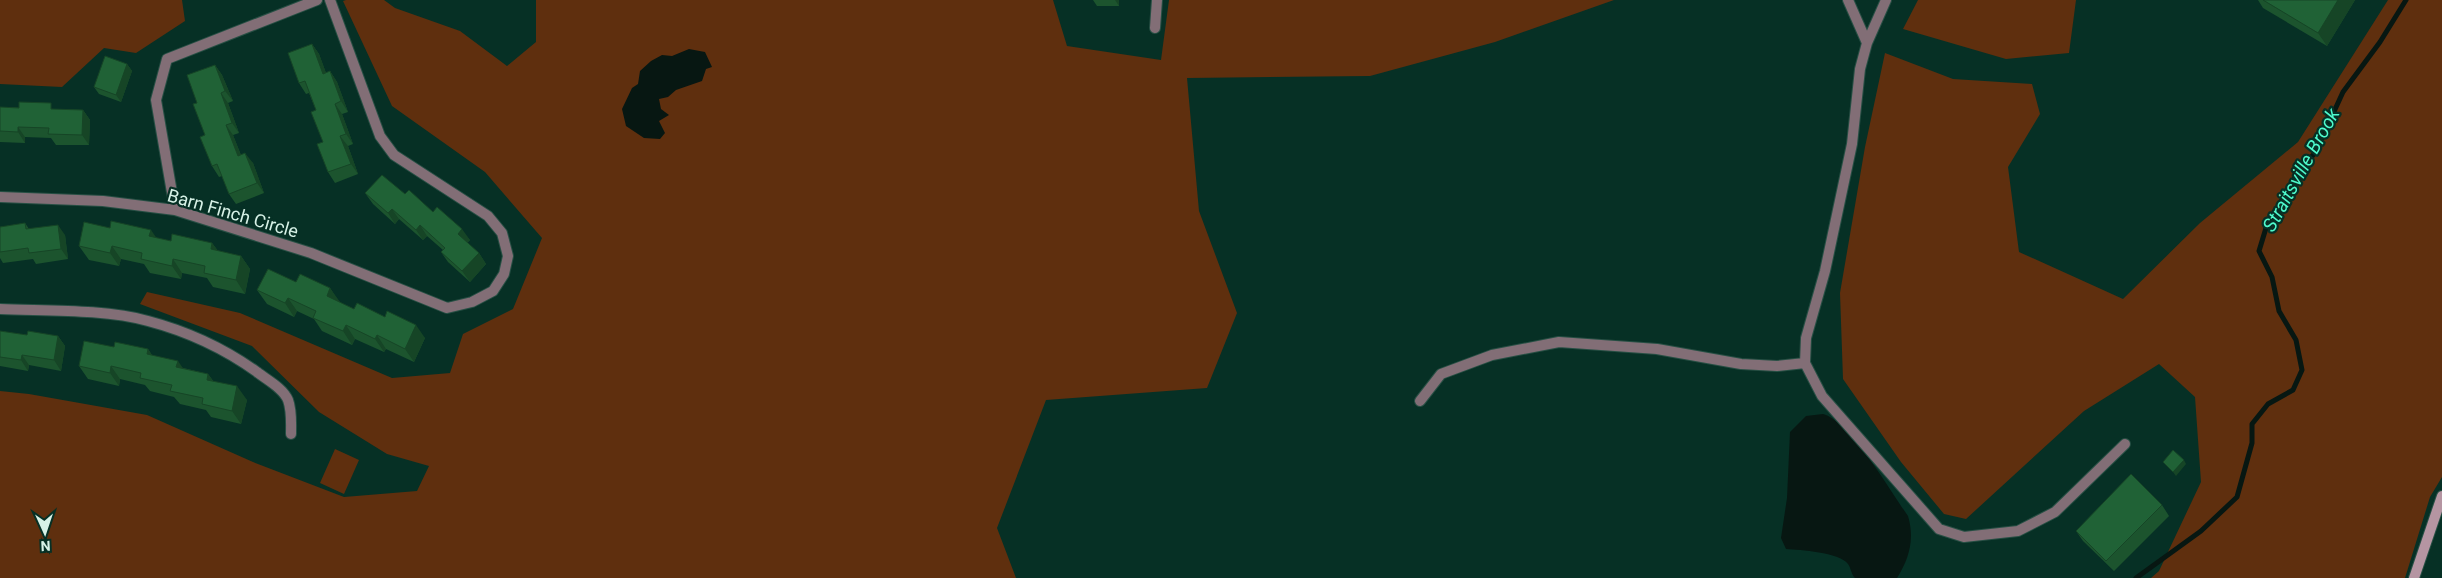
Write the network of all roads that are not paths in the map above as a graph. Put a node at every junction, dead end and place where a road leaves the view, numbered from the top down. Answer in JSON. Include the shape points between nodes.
{"nodes":[{"id":1,"x":317,"y":0,"type":"edge"},
{"id":2,"x":330,"y":0,"type":"edge"},
{"id":3,"x":1157,"y":0,"type":"edge"},
{"id":4,"x":1848,"y":0,"type":"edge"},
{"id":5,"x":1886,"y":0,"type":"edge"},
{"id":6,"x":1155,"y":28,"type":"dead end"},
{"id":7,"x":1867,"y":44,"type":"junction"},
{"id":8,"x":0,"y":197,"type":"edge"},
{"id":9,"x":175,"y":210,"type":"junction"},
{"id":10,"x":0,"y":309,"type":"edge"},
{"id":11,"x":1805,"y":363,"type":"junction"},
{"id":12,"x":1420,"y":401,"type":"dead end"},
{"id":13,"x":291,"y":434,"type":"dead end"},
{"id":14,"x":2126,"y":444,"type":"dead end"},
{"id":15,"x":2441,"y":499,"type":"edge"},
{"id":16,"x":2414,"y":578,"type":"edge"}],
"edges":[{"from":1,"to":9,"type":"street","via":[[167,59],[156,100]]},
{"from":2,"to":9,"type":"street","name":"Barn Finch Circle","via":[[380,136],[394,154],[488,216],[502,233],[508,256],[504,274],[493,291],[472,302],[447,308],[311,253]]},
{"from":3,"to":6,"type":"street"},
{"from":4,"to":7,"type":"street"},
{"from":5,"to":7,"type":"street"},
{"from":7,"to":11,"type":"street","via":[[1860,69],[1852,144],[1825,271],[1806,338]]},
{"from":8,"to":9,"type":"street","name":"Barn Finch Circle","via":[[103,201]]},
{"from":10,"to":13,"type":"street","via":[[147,320],[192,336],[238,360],[276,386],[287,398],[291,411]]},
{"from":11,"to":12,"type":"street","via":[[1777,366],[1741,364],[1657,349],[1559,342],[1492,355],[1442,374]]},
{"from":11,"to":14,"type":"street","via":[[1822,396],[1939,530],[1964,537],[2018,531],[2055,512]]},
{"from":15,"to":16,"type":"street"}]}
